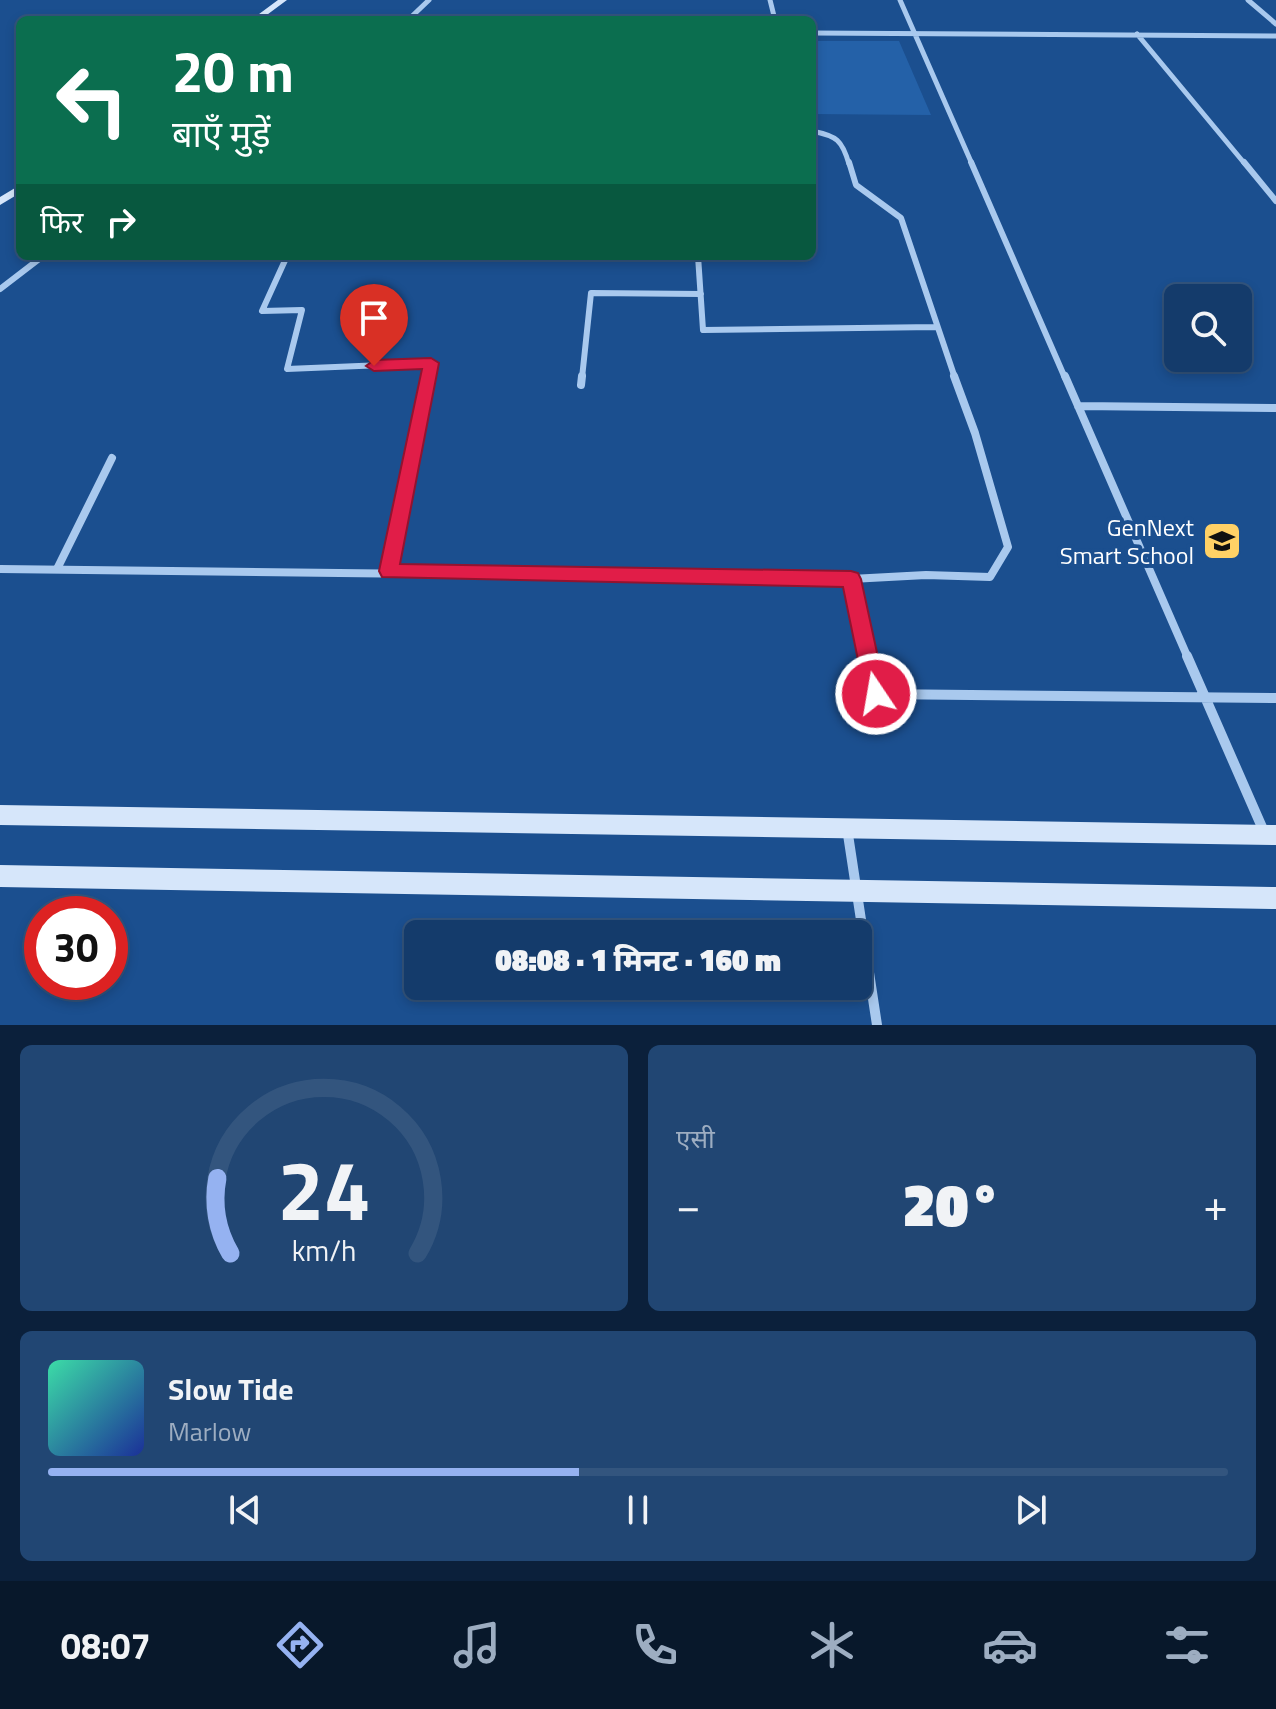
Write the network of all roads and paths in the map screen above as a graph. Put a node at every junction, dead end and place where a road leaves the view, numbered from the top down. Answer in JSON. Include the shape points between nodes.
{"nodes":[{"id":1,"x":283,"y":0,"type":"edge"},
{"id":2,"x":429,"y":0,"type":"edge"},
{"id":3,"x":900,"y":0,"type":"edge"},
{"id":4,"x":1248,"y":0,"type":"edge"},
{"id":5,"x":261,"y":16,"type":"edge"},
{"id":6,"x":412,"y":16,"type":"edge"},
{"id":7,"x":1276,"y":24,"type":"edge"},
{"id":8,"x":816,"y":33,"type":"edge"},
{"id":9,"x":914,"y":33,"type":"junction"},
{"id":10,"x":1137,"y":34,"type":"junction"},
{"id":11,"x":1276,"y":36,"type":"edge"},
{"id":12,"x":816,"y":132,"type":"edge"},
{"id":13,"x":1276,"y":201,"type":"edge"},
{"id":14,"x":38,"y":260,"type":"edge"},
{"id":15,"x":285,"y":260,"type":"edge"},
{"id":16,"x":698,"y":260,"type":"edge"},
{"id":17,"x":0,"y":289,"type":"edge"},
{"id":18,"x":701,"y":294,"type":"junction"},
{"id":19,"x":936,"y":327,"type":"junction"},
{"id":20,"x":581,"y":385,"type":"dead end"},
{"id":21,"x":1078,"y":406,"type":"junction"},
{"id":22,"x":1276,"y":408,"type":"edge"},
{"id":23,"x":112,"y":458,"type":"dead end"},
{"id":24,"x":0,"y":569,"type":"edge"},
{"id":25,"x":57,"y":569,"type":"junction"},
{"id":26,"x":389,"y":571,"type":"junction"},
{"id":27,"x":851,"y":579,"type":"junction"},
{"id":28,"x":1205,"y":697,"type":"junction"},
{"id":29,"x":1276,"y":698,"type":"edge"},
{"id":30,"x":0,"y":815,"type":"edge"},
{"id":31,"x":847,"y":828,"type":"junction"},
{"id":32,"x":1271,"y":835,"type":"edge"},
{"id":33,"x":0,"y":876,"type":"edge"},
{"id":34,"x":855,"y":892,"type":"junction"},
{"id":35,"x":1276,"y":898,"type":"edge"},
{"id":36,"x":877,"y":1025,"type":"edge"}],
"edges":[{"from":1,"to":5,"type":"street"},
{"from":2,"to":6,"type":"street"},
{"from":3,"to":9,"type":"street"},
{"from":4,"to":7,"type":"street"},
{"from":8,"to":9,"type":"street"},
{"from":9,"to":10,"type":"street"},
{"from":9,"to":21,"type":"street"},
{"from":10,"to":11,"type":"street"},
{"from":10,"to":13,"type":"street"},
{"from":12,"to":19,"type":"street","via":[[843,144],[856,185],[901,218]]},
{"from":14,"to":17,"type":"street"},
{"from":15,"to":26,"type":"street","via":[[262,311],[302,310],[287,369],[431,363]]},
{"from":16,"to":18,"type":"street"},
{"from":18,"to":19,"type":"street","via":[[703,330]]},
{"from":18,"to":20,"type":"street","via":[[591,293]]},
{"from":19,"to":27,"type":"street","via":[[975,433],[1008,547],[990,577]]},
{"from":21,"to":22,"type":"street"},
{"from":21,"to":28,"type":"street"},
{"from":23,"to":25,"type":"street"},
{"from":24,"to":25,"type":"street"},
{"from":25,"to":26,"type":"street"},
{"from":26,"to":27,"type":"street"},
{"from":27,"to":28,"type":"street","via":[[876,694]]},
{"from":28,"to":29,"type":"street"},
{"from":28,"to":32,"type":"street"},
{"from":30,"to":31,"type":"street"},
{"from":31,"to":32,"type":"street"},
{"from":31,"to":34,"type":"street"},
{"from":33,"to":34,"type":"street"},
{"from":34,"to":35,"type":"street"},
{"from":34,"to":36,"type":"street"}]}
